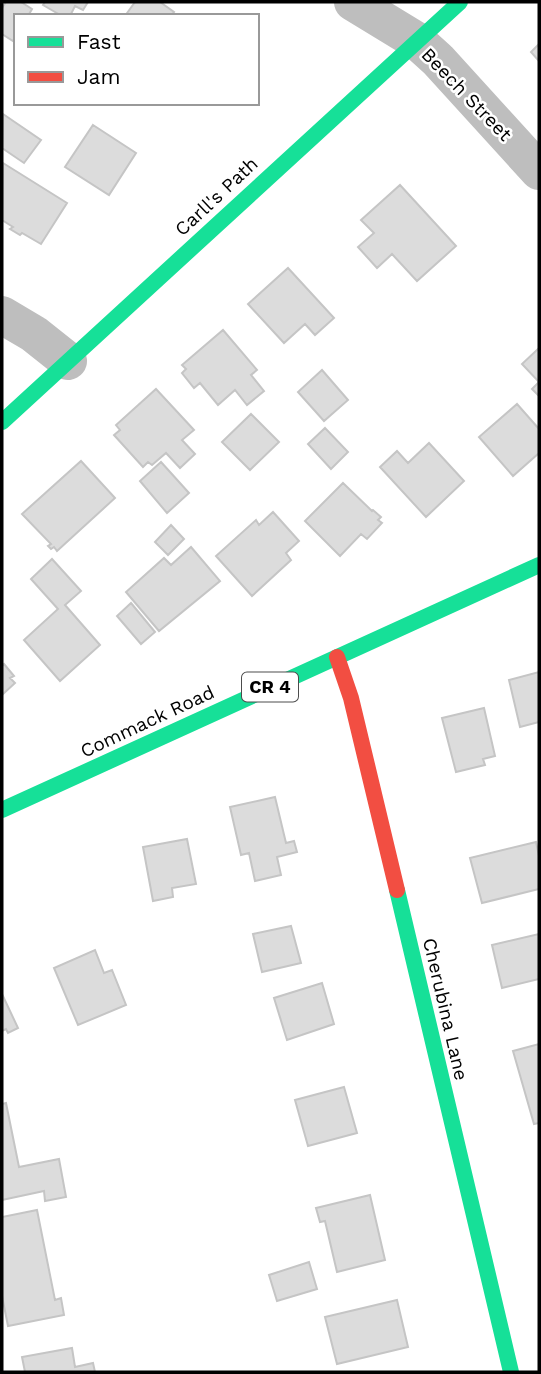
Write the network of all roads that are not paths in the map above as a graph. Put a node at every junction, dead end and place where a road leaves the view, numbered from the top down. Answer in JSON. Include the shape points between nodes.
{"nodes":[{"id":1,"x":353,"y":2,"type":"edge"},
{"id":2,"x":460,"y":2,"type":"edge"},
{"id":3,"x":416,"y":41,"type":"junction"},
{"id":4,"x":539,"y":171,"type":"edge"},
{"id":5,"x":2,"y":315,"type":"edge"},
{"id":6,"x":68,"y":361,"type":"junction"},
{"id":7,"x":2,"y":422,"type":"edge"},
{"id":8,"x":539,"y":565,"type":"edge"},
{"id":9,"x":337,"y":657,"type":"junction"},
{"id":10,"x":2,"y":810,"type":"edge"},
{"id":11,"x":510,"y":1372,"type":"edge"}],
"edges":[{"from":1,"to":3,"type":"street","name":"Beech Street"},
{"from":2,"to":3,"type":"street","name":"Carll's Path"},
{"from":3,"to":4,"type":"street","name":"Beech Street"},
{"from":3,"to":6,"type":"street","name":"Carll's Path"},
{"from":5,"to":6,"type":"street"},
{"from":6,"to":7,"type":"street","name":"Carll's Path"},
{"from":8,"to":9,"type":"street","name":"Commack Road","number":"CR 4"},
{"from":9,"to":10,"type":"street","name":"Commack Road","number":"CR 4"},
{"from":9,"to":11,"type":"street","name":"Cherubina Lane","via":[[353,708]]}]}
